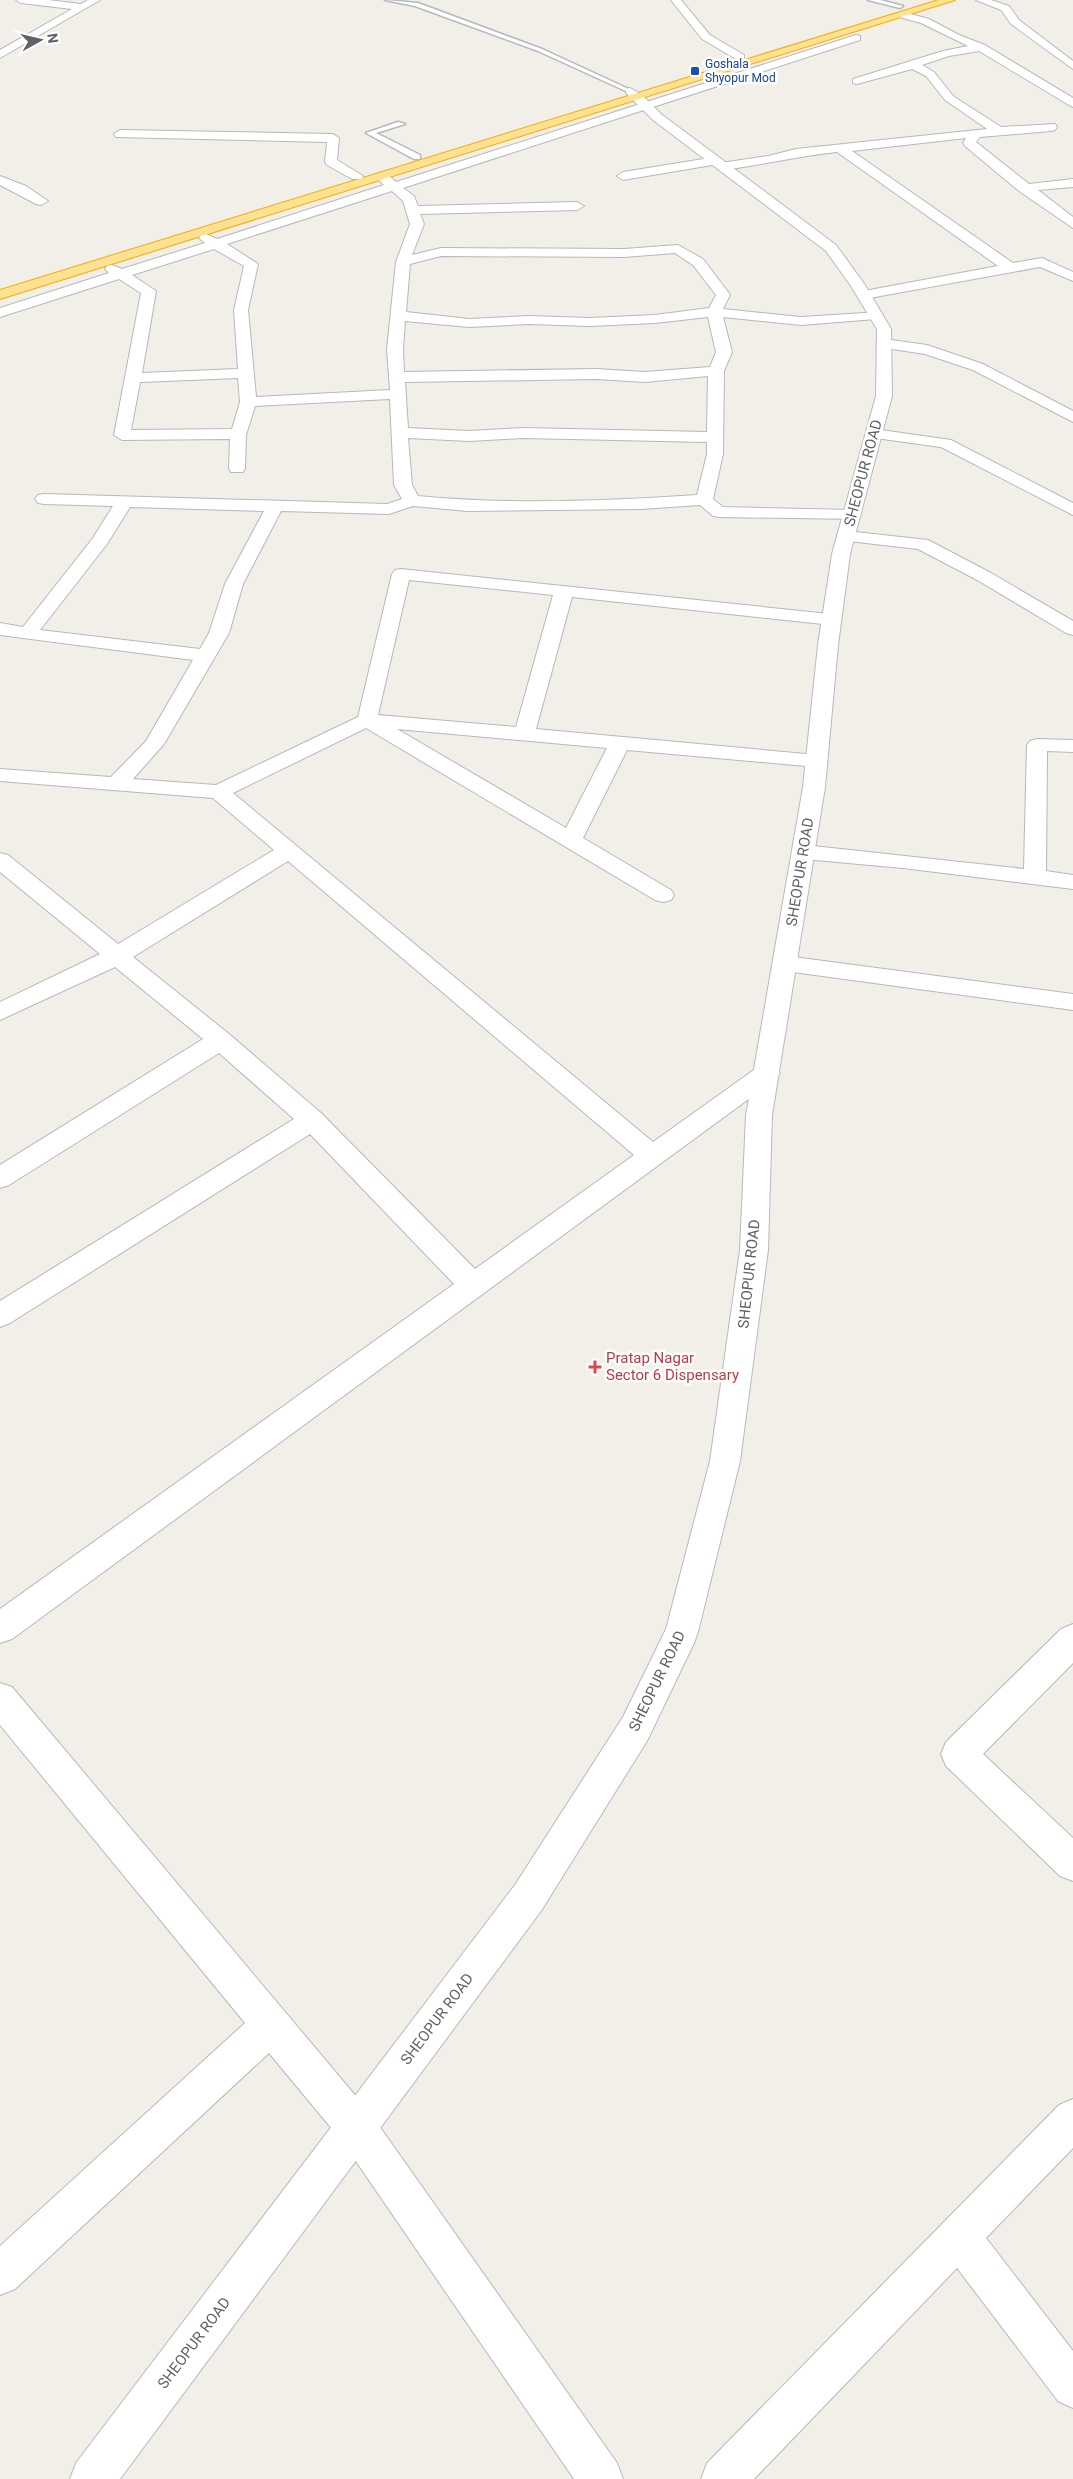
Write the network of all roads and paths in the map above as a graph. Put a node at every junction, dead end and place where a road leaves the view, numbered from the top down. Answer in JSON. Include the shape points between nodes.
{"nodes":[{"id":1,"x":21,"y":0,"type":"edge"},
{"id":2,"x":95,"y":0,"type":"edge"},
{"id":3,"x":388,"y":0,"type":"edge"},
{"id":4,"x":676,"y":0,"type":"edge"},
{"id":5,"x":871,"y":0,"type":"edge"},
{"id":6,"x":920,"y":0,"type":"edge"},
{"id":7,"x":950,"y":0,"type":"edge"},
{"id":8,"x":981,"y":0,"type":"edge"},
{"id":9,"x":414,"y":2,"type":"edge"},
{"id":10,"x":82,"y":7,"type":"junction"},
{"id":11,"x":902,"y":11,"type":"junction"},
{"id":12,"x":856,"y":38,"type":"dead end"},
{"id":13,"x":981,"y":47,"type":"junction"},
{"id":14,"x":0,"y":55,"type":"edge"},
{"id":15,"x":740,"y":57,"type":"junction"},
{"id":16,"x":913,"y":65,"type":"junction"},
{"id":17,"x":1073,"y":66,"type":"edge"},
{"id":18,"x":857,"y":82,"type":"dead end"},
{"id":19,"x":638,"y":98,"type":"junction"},
{"id":20,"x":1073,"y":104,"type":"edge"},
{"id":21,"x":401,"y":124,"type":"dead end"},
{"id":22,"x":1051,"y":127,"type":"dead end"},
{"id":23,"x":999,"y":131,"type":"junction"},
{"id":24,"x":120,"y":134,"type":"dead end"},
{"id":25,"x":976,"y":134,"type":"junction"},
{"id":26,"x":841,"y":149,"type":"junction"},
{"id":27,"x":417,"y":157,"type":"junction"},
{"id":28,"x":719,"y":164,"type":"junction"},
{"id":29,"x":357,"y":176,"type":"junction"},
{"id":30,"x":623,"y":176,"type":"dead end"},
{"id":31,"x":0,"y":180,"type":"edge"},
{"id":32,"x":388,"y":181,"type":"junction"},
{"id":33,"x":1073,"y":183,"type":"edge"},
{"id":34,"x":1024,"y":188,"type":"junction"},
{"id":35,"x":41,"y":201,"type":"dead end"},
{"id":36,"x":577,"y":206,"type":"dead end"},
{"id":37,"x":413,"y":210,"type":"junction"},
{"id":38,"x":1073,"y":224,"type":"edge"},
{"id":39,"x":199,"y":234,"type":"junction"},
{"id":40,"x":217,"y":244,"type":"junction"},
{"id":41,"x":403,"y":262,"type":"junction"},
{"id":42,"x":102,"y":263,"type":"junction"},
{"id":43,"x":1009,"y":267,"type":"junction"},
{"id":44,"x":122,"y":275,"type":"junction"},
{"id":45,"x":1073,"y":277,"type":"edge"},
{"id":46,"x":0,"y":286,"type":"edge"},
{"id":47,"x":0,"y":295,"type":"edge"},
{"id":48,"x":870,"y":305,"type":"junction"},
{"id":49,"x":714,"y":312,"type":"junction"},
{"id":50,"x":0,"y":313,"type":"edge"},
{"id":51,"x":400,"y":316,"type":"junction"},
{"id":52,"x":884,"y":344,"type":"junction"},
{"id":53,"x":716,"y":371,"type":"junction"},
{"id":54,"x":245,"y":373,"type":"junction"},
{"id":55,"x":398,"y":377,"type":"junction"},
{"id":56,"x":133,"y":378,"type":"junction"},
{"id":57,"x":399,"y":394,"type":"junction"},
{"id":58,"x":1073,"y":400,"type":"edge"},
{"id":59,"x":248,"y":402,"type":"junction"},
{"id":60,"x":1050,"y":405,"type":"junction"},
{"id":61,"x":1073,"y":417,"type":"edge"},
{"id":62,"x":401,"y":433,"type":"junction"},
{"id":63,"x":874,"y":434,"type":"junction"},
{"id":64,"x":238,"y":435,"type":"junction"},
{"id":65,"x":715,"y":437,"type":"junction"},
{"id":66,"x":237,"y":468,"type":"dead end"},
{"id":67,"x":44,"y":499,"type":"dead end"},
{"id":68,"x":125,"y":500,"type":"junction"},
{"id":69,"x":704,"y":500,"type":"junction"},
{"id":70,"x":412,"y":501,"type":"junction"},
{"id":71,"x":276,"y":505,"type":"junction"},
{"id":72,"x":1073,"y":510,"type":"edge"},
{"id":73,"x":849,"y":526,"type":"junction"},
{"id":74,"x":564,"y":591,"type":"junction"},
{"id":75,"x":832,"y":619,"type":"junction"},
{"id":76,"x":0,"y":629,"type":"edge"},
{"id":77,"x":1073,"y":629,"type":"edge"},
{"id":78,"x":27,"y":634,"type":"junction"},
{"id":79,"x":206,"y":656,"type":"junction"},
{"id":80,"x":367,"y":720,"type":"junction"},
{"id":81,"x":524,"y":734,"type":"junction"},
{"id":82,"x":620,"y":743,"type":"junction"},
{"id":83,"x":1073,"y":746,"type":"edge"},
{"id":84,"x":817,"y":761,"type":"junction"},
{"id":85,"x":0,"y":775,"type":"edge"},
{"id":86,"x":116,"y":785,"type":"junction"},
{"id":87,"x":219,"y":792,"type":"junction"},
{"id":88,"x":570,"y":841,"type":"junction"},
{"id":89,"x":290,"y":851,"type":"junction"},
{"id":90,"x":804,"y":852,"type":"junction"},
{"id":91,"x":0,"y":860,"type":"edge"},
{"id":92,"x":1035,"y":878,"type":"junction"},
{"id":93,"x":1073,"y":882,"type":"edge"},
{"id":94,"x":663,"y":895,"type":"dead end"},
{"id":95,"x":117,"y":956,"type":"junction"},
{"id":96,"x":786,"y":964,"type":"junction"},
{"id":97,"x":1073,"y":1002,"type":"edge"},
{"id":98,"x":0,"y":1012,"type":"edge"},
{"id":99,"x":220,"y":1040,"type":"junction"},
{"id":100,"x":767,"y":1073,"type":"junction"},
{"id":101,"x":312,"y":1120,"type":"junction"},
{"id":102,"x":652,"y":1156,"type":"junction"},
{"id":103,"x":0,"y":1178,"type":"edge"},
{"id":104,"x":473,"y":1286,"type":"junction"},
{"id":105,"x":0,"y":1315,"type":"edge"},
{"id":106,"x":0,"y":1628,"type":"edge"},
{"id":107,"x":1073,"y":1640,"type":"edge"},
{"id":108,"x":0,"y":1699,"type":"edge"},
{"id":109,"x":1073,"y":1863,"type":"edge"},
{"id":110,"x":271,"y":2026,"type":"junction"},
{"id":111,"x":1073,"y":2119,"type":"edge"},
{"id":112,"x":356,"y":2127,"type":"junction"},
{"id":113,"x":959,"y":2236,"type":"junction"},
{"id":114,"x":0,"y":2274,"type":"edge"},
{"id":115,"x":1073,"y":2386,"type":"edge"},
{"id":116,"x":92,"y":2479,"type":"edge"},
{"id":117,"x":601,"y":2479,"type":"edge"},
{"id":118,"x":723,"y":2479,"type":"edge"}],
"edges":[{"from":1,"to":10,"type":"street"},
{"from":2,"to":10,"type":"street"},
{"from":3,"to":9,"type":"lane"},
{"from":4,"to":15,"type":"street","via":[[706,37]]},
{"from":5,"to":11,"type":"lane"},
{"from":6,"to":11,"type":"highway"},
{"from":7,"to":11,"type":"highway"},
{"from":8,"to":17,"type":"street","via":[[1005,8],[1015,22]]},
{"from":9,"to":19,"type":"lane","via":[[540,50]]},
{"from":10,"to":14,"type":"street"},
{"from":11,"to":13,"type":"street"},
{"from":11,"to":15,"type":"highway"},
{"from":11,"to":19,"type":"highway"},
{"from":12,"to":19,"type":"street"},
{"from":13,"to":16,"type":"street","via":[[947,53]]},
{"from":13,"to":20,"type":"street"},
{"from":15,"to":19,"type":"highway"},
{"from":16,"to":18,"type":"street"},
{"from":16,"to":23,"type":"street","via":[[930,74],[949,98]]},
{"from":19,"to":27,"type":"highway"},
{"from":19,"to":28,"type":"street","name":"SHEOPUR ROAD","via":[[657,117]]},
{"from":19,"to":32,"type":"highway"},
{"from":21,"to":27,"type":"lane","via":[[370,134]]},
{"from":22,"to":23,"type":"street"},
{"from":23,"to":25,"type":"street"},
{"from":24,"to":29,"type":"street","via":[[333,138],[331,162]]},
{"from":25,"to":26,"type":"street"},
{"from":25,"to":34,"type":"street","via":[[968,144]]},
{"from":26,"to":28,"type":"street"},
{"from":26,"to":43,"type":"street"},
{"from":27,"to":29,"type":"highway"},
{"from":28,"to":30,"type":"street"},
{"from":28,"to":48,"type":"street","name":"SHEOPUR ROAD","via":[[831,248]]},
{"from":29,"to":46,"type":"highway"},
{"from":31,"to":35,"type":"street"},
{"from":32,"to":37,"type":"street","via":[[409,198]]},
{"from":32,"to":39,"type":"highway"},
{"from":32,"to":40,"type":"street"},
{"from":33,"to":34,"type":"street"},
{"from":34,"to":38,"type":"street"},
{"from":36,"to":37,"type":"street"},
{"from":37,"to":41,"type":"street","via":[[417,224]]},
{"from":39,"to":40,"type":"street"},
{"from":39,"to":42,"type":"highway"},
{"from":40,"to":44,"type":"street"},
{"from":40,"to":54,"type":"street","via":[[251,264],[241,310]]},
{"from":41,"to":49,"type":"street","via":[[441,252],[624,253],[678,249],[698,262],[723,295]]},
{"from":41,"to":51,"type":"street"},
{"from":42,"to":44,"type":"street"},
{"from":42,"to":47,"type":"highway"},
{"from":43,"to":45,"type":"street","via":[[1042,262]]},
{"from":43,"to":48,"type":"street"},
{"from":44,"to":50,"type":"street"},
{"from":44,"to":56,"type":"street","via":[[149,291]]},
{"from":48,"to":49,"type":"street","via":[[801,321]]},
{"from":48,"to":52,"type":"street","name":"SHEOPUR ROAD","via":[[884,328]]},
{"from":49,"to":51,"type":"street","via":[[590,322],[529,320],[469,323]]},
{"from":49,"to":53,"type":"street","via":[[724,352]]},
{"from":51,"to":55,"type":"street","via":[[396,349]]},
{"from":52,"to":60,"type":"street","via":[[927,350],[978,368]]},
{"from":52,"to":63,"type":"street","name":"SHEOPUR ROAD","via":[[884,396]]},
{"from":53,"to":55,"type":"street","via":[[644,376]]},
{"from":53,"to":65,"type":"street"},
{"from":54,"to":56,"type":"street"},
{"from":54,"to":59,"type":"street"},
{"from":55,"to":57,"type":"street"},
{"from":56,"to":64,"type":"street","via":[[122,435]]},
{"from":57,"to":59,"type":"street"},
{"from":57,"to":62,"type":"street"},
{"from":58,"to":60,"type":"street"},
{"from":59,"to":64,"type":"street"},
{"from":60,"to":61,"type":"street"},
{"from":62,"to":65,"type":"street"},
{"from":62,"to":70,"type":"street","via":[[403,485]]},
{"from":63,"to":72,"type":"street","via":[[945,443]]},
{"from":63,"to":73,"type":"street","name":"SHEOPUR ROAD"},
{"from":64,"to":66,"type":"street"},
{"from":65,"to":69,"type":"street"},
{"from":67,"to":68,"type":"street"},
{"from":68,"to":71,"type":"street"},
{"from":68,"to":78,"type":"street","via":[[101,540]]},
{"from":69,"to":70,"type":"street","via":[[468,506]]},
{"from":69,"to":73,"type":"street","via":[[719,512]]},
{"from":70,"to":71,"type":"street","via":[[389,510]]},
{"from":71,"to":79,"type":"street","via":[[234,584],[219,633]]},
{"from":73,"to":75,"type":"street","name":"SHEOPUR ROAD"},
{"from":73,"to":77,"type":"street","via":[[922,544]]},
{"from":74,"to":75,"type":"street"},
{"from":74,"to":80,"type":"street","via":[[401,574]]},
{"from":74,"to":81,"type":"street"},
{"from":75,"to":84,"type":"street","name":"SHEOPUR ROAD"},
{"from":76,"to":78,"type":"street"},
{"from":78,"to":79,"type":"street"},
{"from":79,"to":86,"type":"street","via":[[154,744]]},
{"from":80,"to":81,"type":"street"},
{"from":80,"to":87,"type":"street"},
{"from":80,"to":88,"type":"street"},
{"from":81,"to":82,"type":"street"},
{"from":82,"to":84,"type":"street"},
{"from":82,"to":88,"type":"street"},
{"from":83,"to":92,"type":"street","via":[[1037,745]]},
{"from":84,"to":90,"type":"street","name":"SHEOPUR ROAD"},
{"from":85,"to":86,"type":"street"},
{"from":86,"to":87,"type":"street"},
{"from":87,"to":89,"type":"street"},
{"from":88,"to":94,"type":"street"},
{"from":89,"to":95,"type":"street"},
{"from":89,"to":102,"type":"street"},
{"from":90,"to":92,"type":"street"},
{"from":90,"to":96,"type":"street","name":"SHEOPUR ROAD"},
{"from":91,"to":95,"type":"street"},
{"from":92,"to":93,"type":"street"},
{"from":95,"to":98,"type":"street"},
{"from":95,"to":99,"type":"street"},
{"from":96,"to":97,"type":"street"},
{"from":96,"to":100,"type":"street","name":"SHEOPUR ROAD"},
{"from":99,"to":101,"type":"street"},
{"from":99,"to":103,"type":"street"},
{"from":100,"to":102,"type":"street"},
{"from":100,"to":112,"type":"street","name":"SHEOPUR ROAD","via":[[759,1115],[754,1250],[725,1461],[682,1632],[635,1729],[528,1898]]},
{"from":101,"to":104,"type":"street"},
{"from":101,"to":105,"type":"street"},
{"from":102,"to":104,"type":"street"},
{"from":104,"to":106,"type":"street"},
{"from":107,"to":109,"type":"street","via":[[958,1754]]},
{"from":108,"to":110,"type":"street"},
{"from":110,"to":112,"type":"street"},
{"from":110,"to":114,"type":"street"},
{"from":111,"to":113,"type":"street"},
{"from":112,"to":116,"type":"street","name":"SHEOPUR ROAD"},
{"from":112,"to":117,"type":"street"},
{"from":113,"to":115,"type":"street"},
{"from":113,"to":118,"type":"street"}]}
